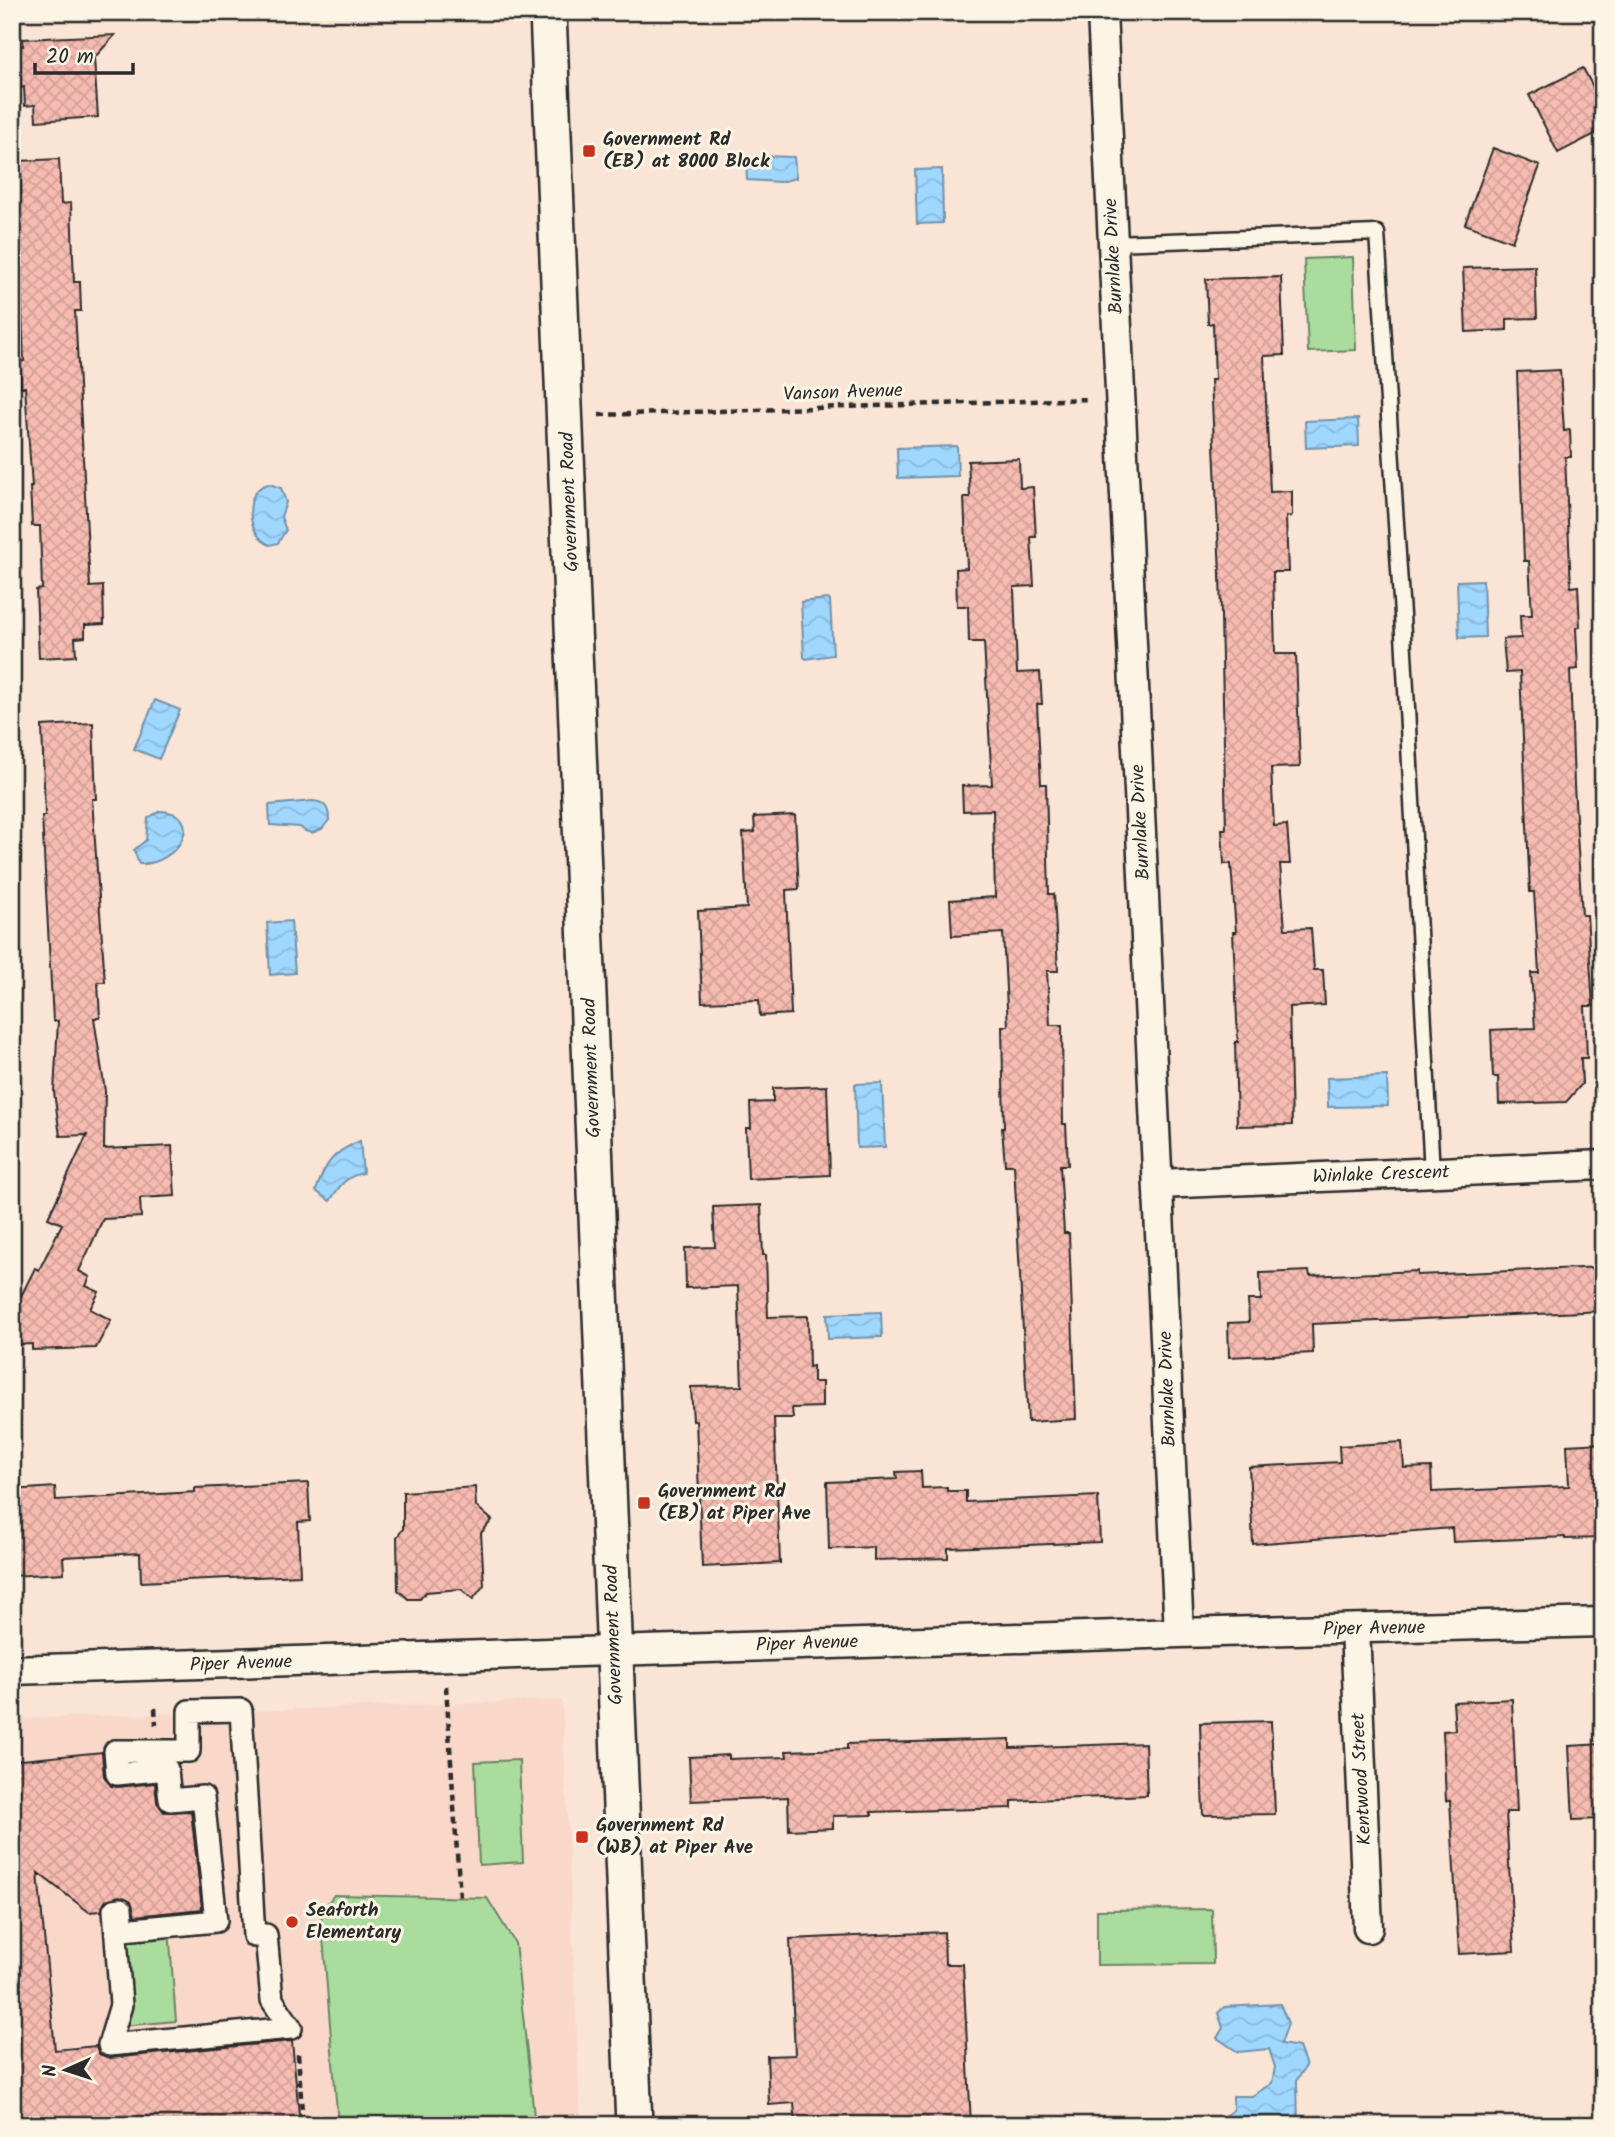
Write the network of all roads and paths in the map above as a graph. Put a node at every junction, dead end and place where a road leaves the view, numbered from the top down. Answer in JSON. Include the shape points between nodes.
{"nodes":[{"id":1,"x":548,"y":12,"type":"edge"},
{"id":2,"x":1102,"y":12,"type":"edge"},
{"id":3,"x":1114,"y":243,"type":"junction"},
{"id":4,"x":1121,"y":398,"type":"junction"},
{"id":5,"x":566,"y":416,"type":"junction"},
{"id":6,"x":1603,"y":1165,"type":"edge"},
{"id":7,"x":1432,"y":1173,"type":"junction"},
{"id":8,"x":1159,"y":1184,"type":"junction"},
{"id":9,"x":1603,"y":1622,"type":"edge"},
{"id":10,"x":1355,"y":1629,"type":"junction"},
{"id":11,"x":1179,"y":1633,"type":"junction"},
{"id":12,"x":615,"y":1651,"type":"junction"},
{"id":13,"x":444,"y":1657,"type":"junction"},
{"id":14,"x":12,"y":1670,"type":"edge"},
{"id":15,"x":460,"y":1898,"type":"dead end"},
{"id":16,"x":1368,"y":1928,"type":"dead end"},
{"id":17,"x":288,"y":2023,"type":"junction"},
{"id":18,"x":303,"y":2125,"type":"edge"},
{"id":19,"x":634,"y":2125,"type":"edge"}],
"edges":[{"from":1,"to":5,"type":"street","name":"Government Road"},
{"from":2,"to":3,"type":"street","name":"Burnlake Drive"},
{"from":3,"to":4,"type":"street","name":"Burnlake Drive"},
{"from":3,"to":7,"type":"lane","via":[[1377,233]]},
{"from":4,"to":5,"type":"path","name":"Vanson Avenue"},
{"from":4,"to":8,"type":"street","name":"Burnlake Drive"},
{"from":5,"to":12,"type":"street","name":"Government Road"},
{"from":6,"to":7,"type":"street","name":"Winlake Crescent"},
{"from":7,"to":8,"type":"street","name":"Winlake Crescent"},
{"from":8,"to":11,"type":"street","name":"Burnlake Drive"},
{"from":9,"to":10,"type":"street","name":"Piper Avenue"},
{"from":10,"to":11,"type":"street","name":"Piper Avenue"},
{"from":10,"to":16,"type":"street","name":"Kentwood Street"},
{"from":11,"to":12,"type":"street","name":"Piper Avenue"},
{"from":12,"to":13,"type":"street","name":"Piper Avenue"},
{"from":12,"to":19,"type":"street","name":"Government Road"},
{"from":13,"to":14,"type":"street","name":"Piper Avenue"},
{"from":13,"to":15,"type":"path"},
{"from":17,"to":17,"type":"street","via":[[291,2028],[109,2045],[121,2005],[114,1910],[121,1909],[123,1930],[216,1921],[203,1797],[170,1800],[167,1769],[117,1774],[115,1751],[189,1751],[189,1711],[241,1710],[254,1936],[266,1935],[272,2000]]},
{"from":17,"to":18,"type":"path","via":[[296,2026]]}]}
